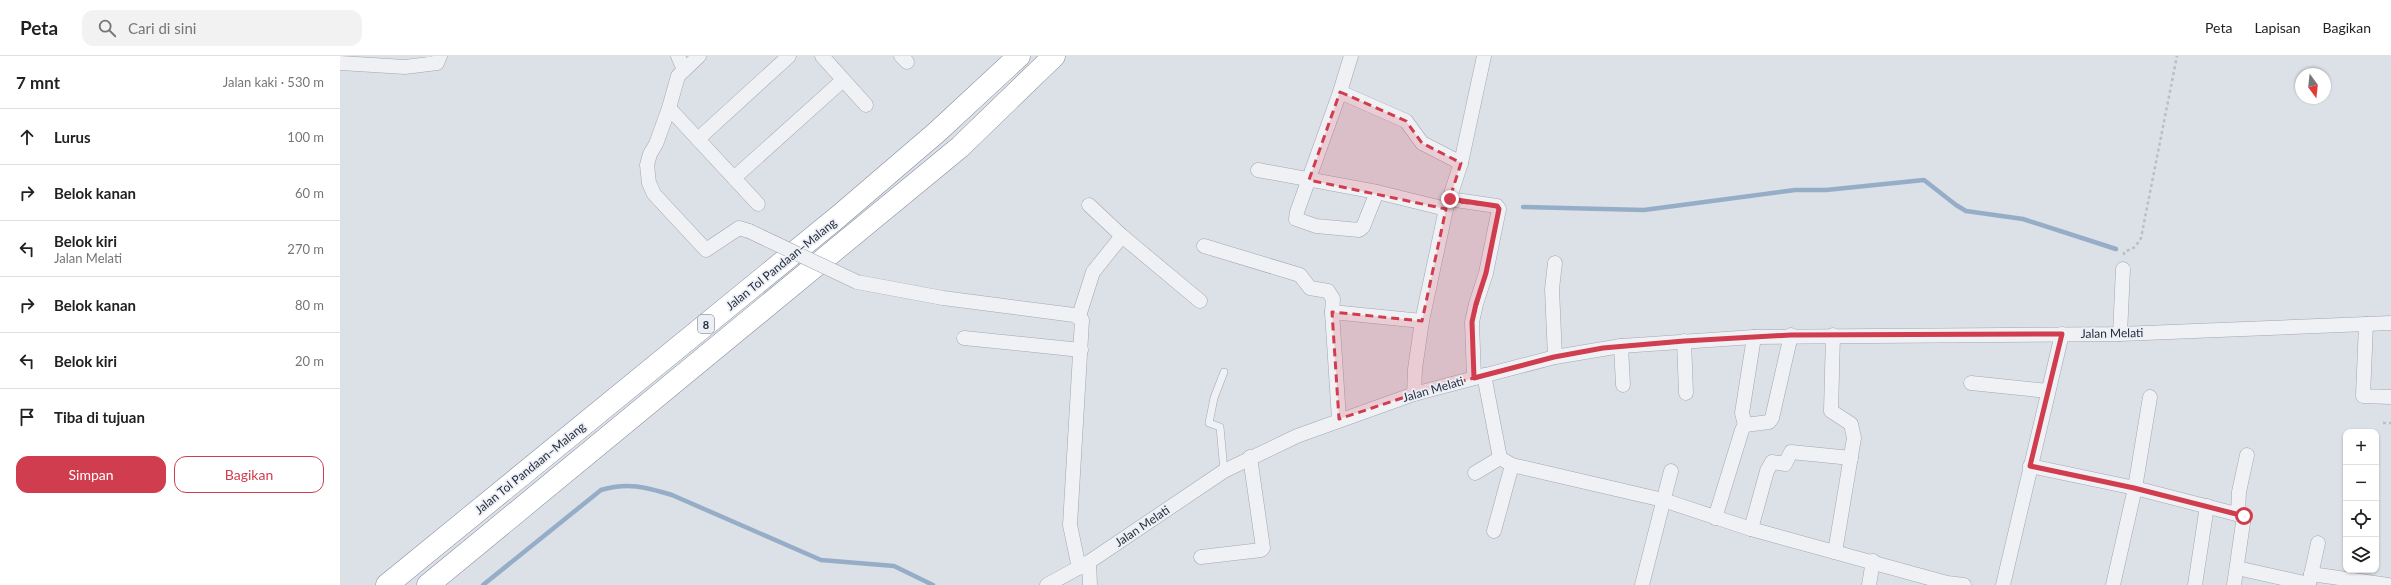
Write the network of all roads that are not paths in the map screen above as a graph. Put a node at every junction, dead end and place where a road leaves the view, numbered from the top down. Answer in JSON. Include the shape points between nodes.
{"nodes":[{"id":1,"x":440,"y":56,"type":"edge"},
{"id":2,"x":678,"y":56,"type":"edge"},
{"id":3,"x":699,"y":56,"type":"edge"},
{"id":4,"x":789,"y":56,"type":"edge"},
{"id":5,"x":822,"y":56,"type":"edge"},
{"id":6,"x":1019,"y":56,"type":"edge"},
{"id":7,"x":1054,"y":56,"type":"edge"},
{"id":8,"x":1351,"y":56,"type":"edge"},
{"id":9,"x":1484,"y":56,"type":"edge"},
{"id":10,"x":392,"y":61,"type":"edge"},
{"id":11,"x":340,"y":63,"type":"edge"},
{"id":12,"x":684,"y":70,"type":"junction"},
{"id":13,"x":843,"y":80,"type":"junction"},
{"id":14,"x":1340,"y":92,"type":"junction"},
{"id":15,"x":866,"y":105,"type":"dead end"},
{"id":16,"x":669,"y":108,"type":"junction"},
{"id":17,"x":698,"y":139,"type":"junction"},
{"id":18,"x":1461,"y":163,"type":"junction"},
{"id":19,"x":1258,"y":170,"type":"dead end"},
{"id":20,"x":734,"y":178,"type":"junction"},
{"id":21,"x":1309,"y":180,"type":"junction"},
{"id":22,"x":1377,"y":192,"type":"junction"},
{"id":23,"x":1451,"y":203,"type":"junction"},
{"id":24,"x":758,"y":204,"type":"dead end"},
{"id":25,"x":1089,"y":205,"type":"dead end"},
{"id":26,"x":1122,"y":236,"type":"junction"},
{"id":27,"x":1204,"y":246,"type":"dead end"},
{"id":28,"x":1555,"y":263,"type":"dead end"},
{"id":29,"x":2123,"y":269,"type":"road end"},
{"id":30,"x":1200,"y":301,"type":"dead end"},
{"id":31,"x":1332,"y":312,"type":"junction"},
{"id":32,"x":1078,"y":316,"type":"junction"},
{"id":33,"x":1422,"y":321,"type":"junction"},
{"id":34,"x":2391,"y":323,"type":"edge"},
{"id":35,"x":2366,"y":324,"type":"junction"},
{"id":36,"x":2062,"y":334,"type":"junction"},
{"id":37,"x":2120,"y":334,"type":"junction"},
{"id":38,"x":1791,"y":335,"type":"junction"},
{"id":39,"x":1833,"y":336,"type":"junction"},
{"id":40,"x":1754,"y":337,"type":"junction"},
{"id":41,"x":964,"y":338,"type":"dead end"},
{"id":42,"x":1684,"y":341,"type":"junction"},
{"id":43,"x":1621,"y":346,"type":"junction"},
{"id":44,"x":1081,"y":350,"type":"junction"},
{"id":45,"x":1554,"y":357,"type":"junction"},
{"id":46,"x":1224,"y":372,"type":"dead end"},
{"id":47,"x":1479,"y":377,"type":"junction"},
{"id":48,"x":1971,"y":383,"type":"dead end"},
{"id":49,"x":1623,"y":385,"type":"dead end"},
{"id":50,"x":2048,"y":391,"type":"junction"},
{"id":51,"x":1686,"y":393,"type":"dead end"},
{"id":52,"x":1414,"y":394,"type":"junction"},
{"id":53,"x":2150,"y":396,"type":"dead end"},
{"id":54,"x":2391,"y":397,"type":"edge"},
{"id":55,"x":1339,"y":419,"type":"junction"},
{"id":56,"x":1745,"y":425,"type":"junction"},
{"id":57,"x":2247,"y":455,"type":"dead end"},
{"id":58,"x":1250,"y":457,"type":"junction"},
{"id":59,"x":1500,"y":458,"type":"junction"},
{"id":60,"x":1851,"y":458,"type":"junction"},
{"id":61,"x":1223,"y":464,"type":"junction"},
{"id":62,"x":1512,"y":465,"type":"junction"},
{"id":63,"x":2030,"y":466,"type":"junction"},
{"id":64,"x":1671,"y":471,"type":"dead end"},
{"id":65,"x":1475,"y":473,"type":"dead end"},
{"id":66,"x":2134,"y":488,"type":"junction"},
{"id":67,"x":1663,"y":500,"type":"junction"},
{"id":68,"x":2208,"y":506,"type":"junction"},
{"id":69,"x":2238,"y":514,"type":"junction"},
{"id":70,"x":1715,"y":518,"type":"junction"},
{"id":71,"x":1751,"y":530,"type":"junction"},
{"id":72,"x":1494,"y":531,"type":"dead end"},
{"id":73,"x":2318,"y":543,"type":"dead end"},
{"id":74,"x":1835,"y":552,"type":"junction"},
{"id":75,"x":1201,"y":557,"type":"dead end"},
{"id":76,"x":1873,"y":561,"type":"junction"},
{"id":77,"x":1084,"y":565,"type":"junction"},
{"id":78,"x":2237,"y":568,"type":"junction"},
{"id":79,"x":2310,"y":581,"type":"edge"},
{"id":80,"x":387,"y":585,"type":"edge"},
{"id":81,"x":428,"y":585,"type":"edge"},
{"id":82,"x":1047,"y":585,"type":"edge"},
{"id":83,"x":1090,"y":585,"type":"edge"},
{"id":84,"x":1642,"y":585,"type":"edge"},
{"id":85,"x":1869,"y":585,"type":"edge"},
{"id":86,"x":1964,"y":585,"type":"edge"},
{"id":87,"x":2003,"y":585,"type":"edge"},
{"id":88,"x":2113,"y":585,"type":"edge"},
{"id":89,"x":2195,"y":585,"type":"edge"},
{"id":90,"x":2234,"y":585,"type":"edge"},
{"id":91,"x":2388,"y":585,"type":"edge"}],
"edges":[{"from":1,"to":10,"type":"street","via":[[437,63],[405,67]]},
{"from":2,"to":12,"type":"street"},
{"from":3,"to":12,"type":"street"},
{"from":4,"to":17,"type":"street"},
{"from":5,"to":13,"type":"street"},
{"from":6,"to":80,"type":"highway","name":"Jalan Tol Pandaan–Malang","number":"8","via":[[937,132],[839,216]]},
{"from":7,"to":81,"type":"highway","name":"Jalan Tol Pandaan–Malang","number":"8","via":[[960,147]]},
{"from":8,"to":14,"type":"street"},
{"from":9,"to":18,"type":"street"},
{"from":10,"to":11,"type":"street"},
{"from":12,"to":16,"type":"street","via":[[678,76]]},
{"from":13,"to":15,"type":"street"},
{"from":13,"to":20,"type":"street"},
{"from":14,"to":18,"type":"street","via":[[1406,121],[1422,144]]},
{"from":14,"to":21,"type":"street"},
{"from":16,"to":17,"type":"street"},
{"from":16,"to":32,"type":"street","bridge":true,"via":[[646,165],[649,183],[654,194],[706,250],[739,228],[857,282],[943,298]]},
{"from":17,"to":20,"type":"street"},
{"from":18,"to":23,"type":"street"},
{"from":19,"to":21,"type":"street"},
{"from":20,"to":24,"type":"street"},
{"from":21,"to":22,"type":"street"},
{"from":21,"to":22,"type":"street","via":[[1296,219],[1316,226],[1352,230],[1364,227]]},
{"from":22,"to":23,"type":"street"},
{"from":23,"to":33,"type":"street"},
{"from":23,"to":47,"type":"street","via":[[1497,206],[1499,209],[1486,273],[1472,322]]},
{"from":25,"to":26,"type":"street"},
{"from":26,"to":30,"type":"street"},
{"from":26,"to":32,"type":"street","via":[[1093,272]]},
{"from":27,"to":31,"type":"street","via":[[1300,275],[1310,288],[1328,291],[1333,299]]},
{"from":28,"to":45,"type":"street","via":[[1552,289]]},
{"from":29,"to":37,"type":"street"},
{"from":31,"to":33,"type":"street"},
{"from":31,"to":55,"type":"street"},
{"from":32,"to":44,"type":"street","via":[[1083,325]]},
{"from":33,"to":52,"type":"street"},
{"from":34,"to":35,"type":"street","name":"Jalan Melati"},
{"from":35,"to":37,"type":"street","name":"Jalan Melati"},
{"from":35,"to":54,"type":"street","via":[[2363,396]]},
{"from":36,"to":37,"type":"street","name":"Jalan Melati"},
{"from":36,"to":39,"type":"street","name":"Jalan Melati"},
{"from":36,"to":50,"type":"street"},
{"from":38,"to":39,"type":"street","name":"Jalan Melati"},
{"from":38,"to":40,"type":"street","name":"Jalan Melati"},
{"from":38,"to":56,"type":"street","via":[[1772,418],[1769,422]]},
{"from":39,"to":60,"type":"street","via":[[1831,411],[1854,428]]},
{"from":40,"to":42,"type":"street","name":"Jalan Melati"},
{"from":40,"to":56,"type":"street","via":[[1742,413]]},
{"from":41,"to":44,"type":"street"},
{"from":42,"to":43,"type":"street","name":"Jalan Melati"},
{"from":42,"to":51,"type":"street"},
{"from":43,"to":45,"type":"street","name":"Jalan Melati"},
{"from":43,"to":49,"type":"street"},
{"from":44,"to":77,"type":"street","via":[[1070,525]]},
{"from":45,"to":47,"type":"street","name":"Jalan Melati"},
{"from":46,"to":61,"type":"lane","via":[[1214,398],[1209,423],[1220,427]]},
{"from":47,"to":52,"type":"street","name":"Jalan Melati"},
{"from":47,"to":59,"type":"street"},
{"from":48,"to":50,"type":"street"},
{"from":50,"to":63,"type":"street"},
{"from":52,"to":55,"type":"street","name":"Jalan Melati"},
{"from":53,"to":66,"type":"street"},
{"from":55,"to":58,"type":"street","name":"Jalan Melati"},
{"from":56,"to":70,"type":"street"},
{"from":57,"to":69,"type":"street","via":[[2239,492]]},
{"from":58,"to":61,"type":"street","name":"Jalan Melati"},
{"from":58,"to":75,"type":"street","via":[[1263,548]]},
{"from":59,"to":62,"type":"street"},
{"from":59,"to":65,"type":"street"},
{"from":60,"to":71,"type":"street","via":[[1791,452],[1786,464],[1772,462],[1767,471]]},
{"from":60,"to":74,"type":"street"},
{"from":61,"to":77,"type":"street","name":"Jalan Melati"},
{"from":62,"to":67,"type":"street"},
{"from":62,"to":72,"type":"street"},
{"from":63,"to":66,"type":"street"},
{"from":63,"to":87,"type":"street"},
{"from":64,"to":67,"type":"street"},
{"from":66,"to":68,"type":"street"},
{"from":66,"to":88,"type":"street"},
{"from":67,"to":70,"type":"street"},
{"from":67,"to":84,"type":"street"},
{"from":68,"to":69,"type":"street"},
{"from":68,"to":89,"type":"street"},
{"from":69,"to":78,"type":"street","via":[[2244,516],[2245,520]]},
{"from":70,"to":71,"type":"street"},
{"from":71,"to":74,"type":"street"},
{"from":73,"to":79,"type":"street"},
{"from":74,"to":76,"type":"street"},
{"from":76,"to":85,"type":"street"},
{"from":76,"to":86,"type":"street"},
{"from":77,"to":82,"type":"street","name":"Jalan Melati"},
{"from":77,"to":83,"type":"street"},
{"from":78,"to":79,"type":"street"},
{"from":78,"to":90,"type":"street"},
{"from":79,"to":91,"type":"street"}]}
